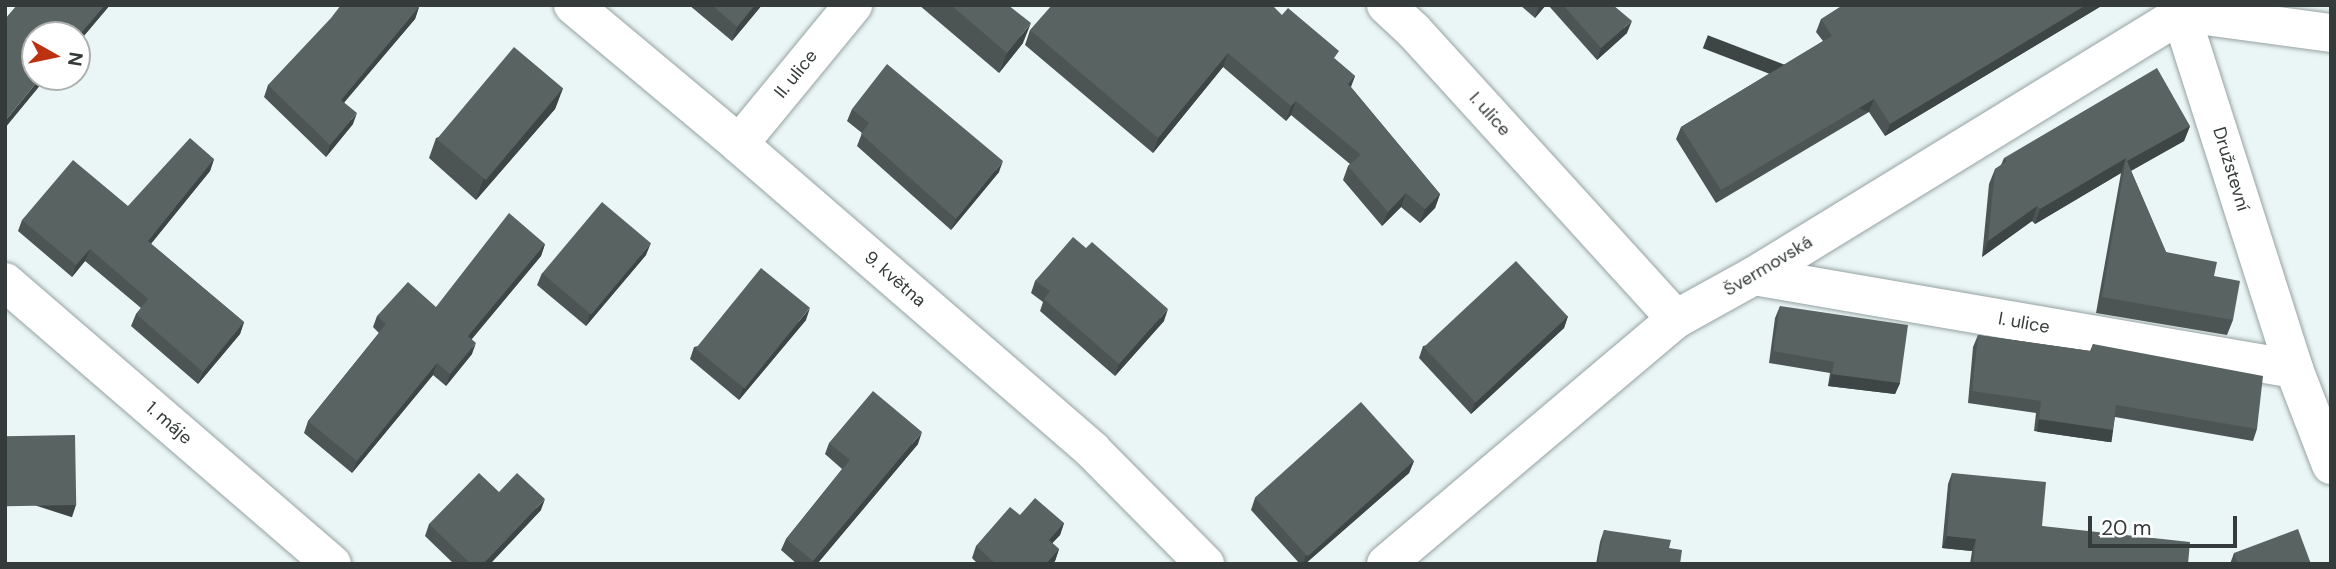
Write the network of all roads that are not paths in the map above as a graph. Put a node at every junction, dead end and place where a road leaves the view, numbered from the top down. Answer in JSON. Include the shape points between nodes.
{"nodes":[{"id":1,"x":573,"y":5,"type":"edge"},
{"id":2,"x":853,"y":5,"type":"edge"},
{"id":3,"x":1386,"y":5,"type":"edge"},
{"id":4,"x":2181,"y":8,"type":"edge"},
{"id":5,"x":2331,"y":33,"type":"edge"},
{"id":6,"x":739,"y":144,"type":"junction"},
{"id":7,"x":1754,"y":276,"type":"junction"},
{"id":8,"x":5,"y":282,"type":"edge"},
{"id":9,"x":1676,"y":319,"type":"junction"},
{"id":10,"x":2294,"y":369,"type":"junction"},
{"id":11,"x":2331,"y":465,"type":"edge"},
{"id":12,"x":332,"y":564,"type":"edge"},
{"id":13,"x":1205,"y":564,"type":"edge"},
{"id":14,"x":1386,"y":564,"type":"edge"}],
"edges":[{"from":1,"to":6,"type":"street","name":"9. května"},
{"from":2,"to":6,"type":"street","name":"II. ulice"},
{"from":3,"to":9,"type":"street","name":"I. ulice"},
{"from":4,"to":5,"type":"street"},
{"from":4,"to":7,"type":"street","name":"Švermovská"},
{"from":4,"to":10,"type":"street","name":"Družstevní"},
{"from":6,"to":13,"type":"street","name":"9. května","via":[[1092,450]]},
{"from":7,"to":9,"type":"street","name":"Švermovská"},
{"from":7,"to":10,"type":"street","name":"I. ulice"},
{"from":8,"to":12,"type":"street","name":"1. máje"},
{"from":9,"to":14,"type":"street","name":"Švermovská"},
{"from":10,"to":11,"type":"street","name":"Družstevní"}]}
